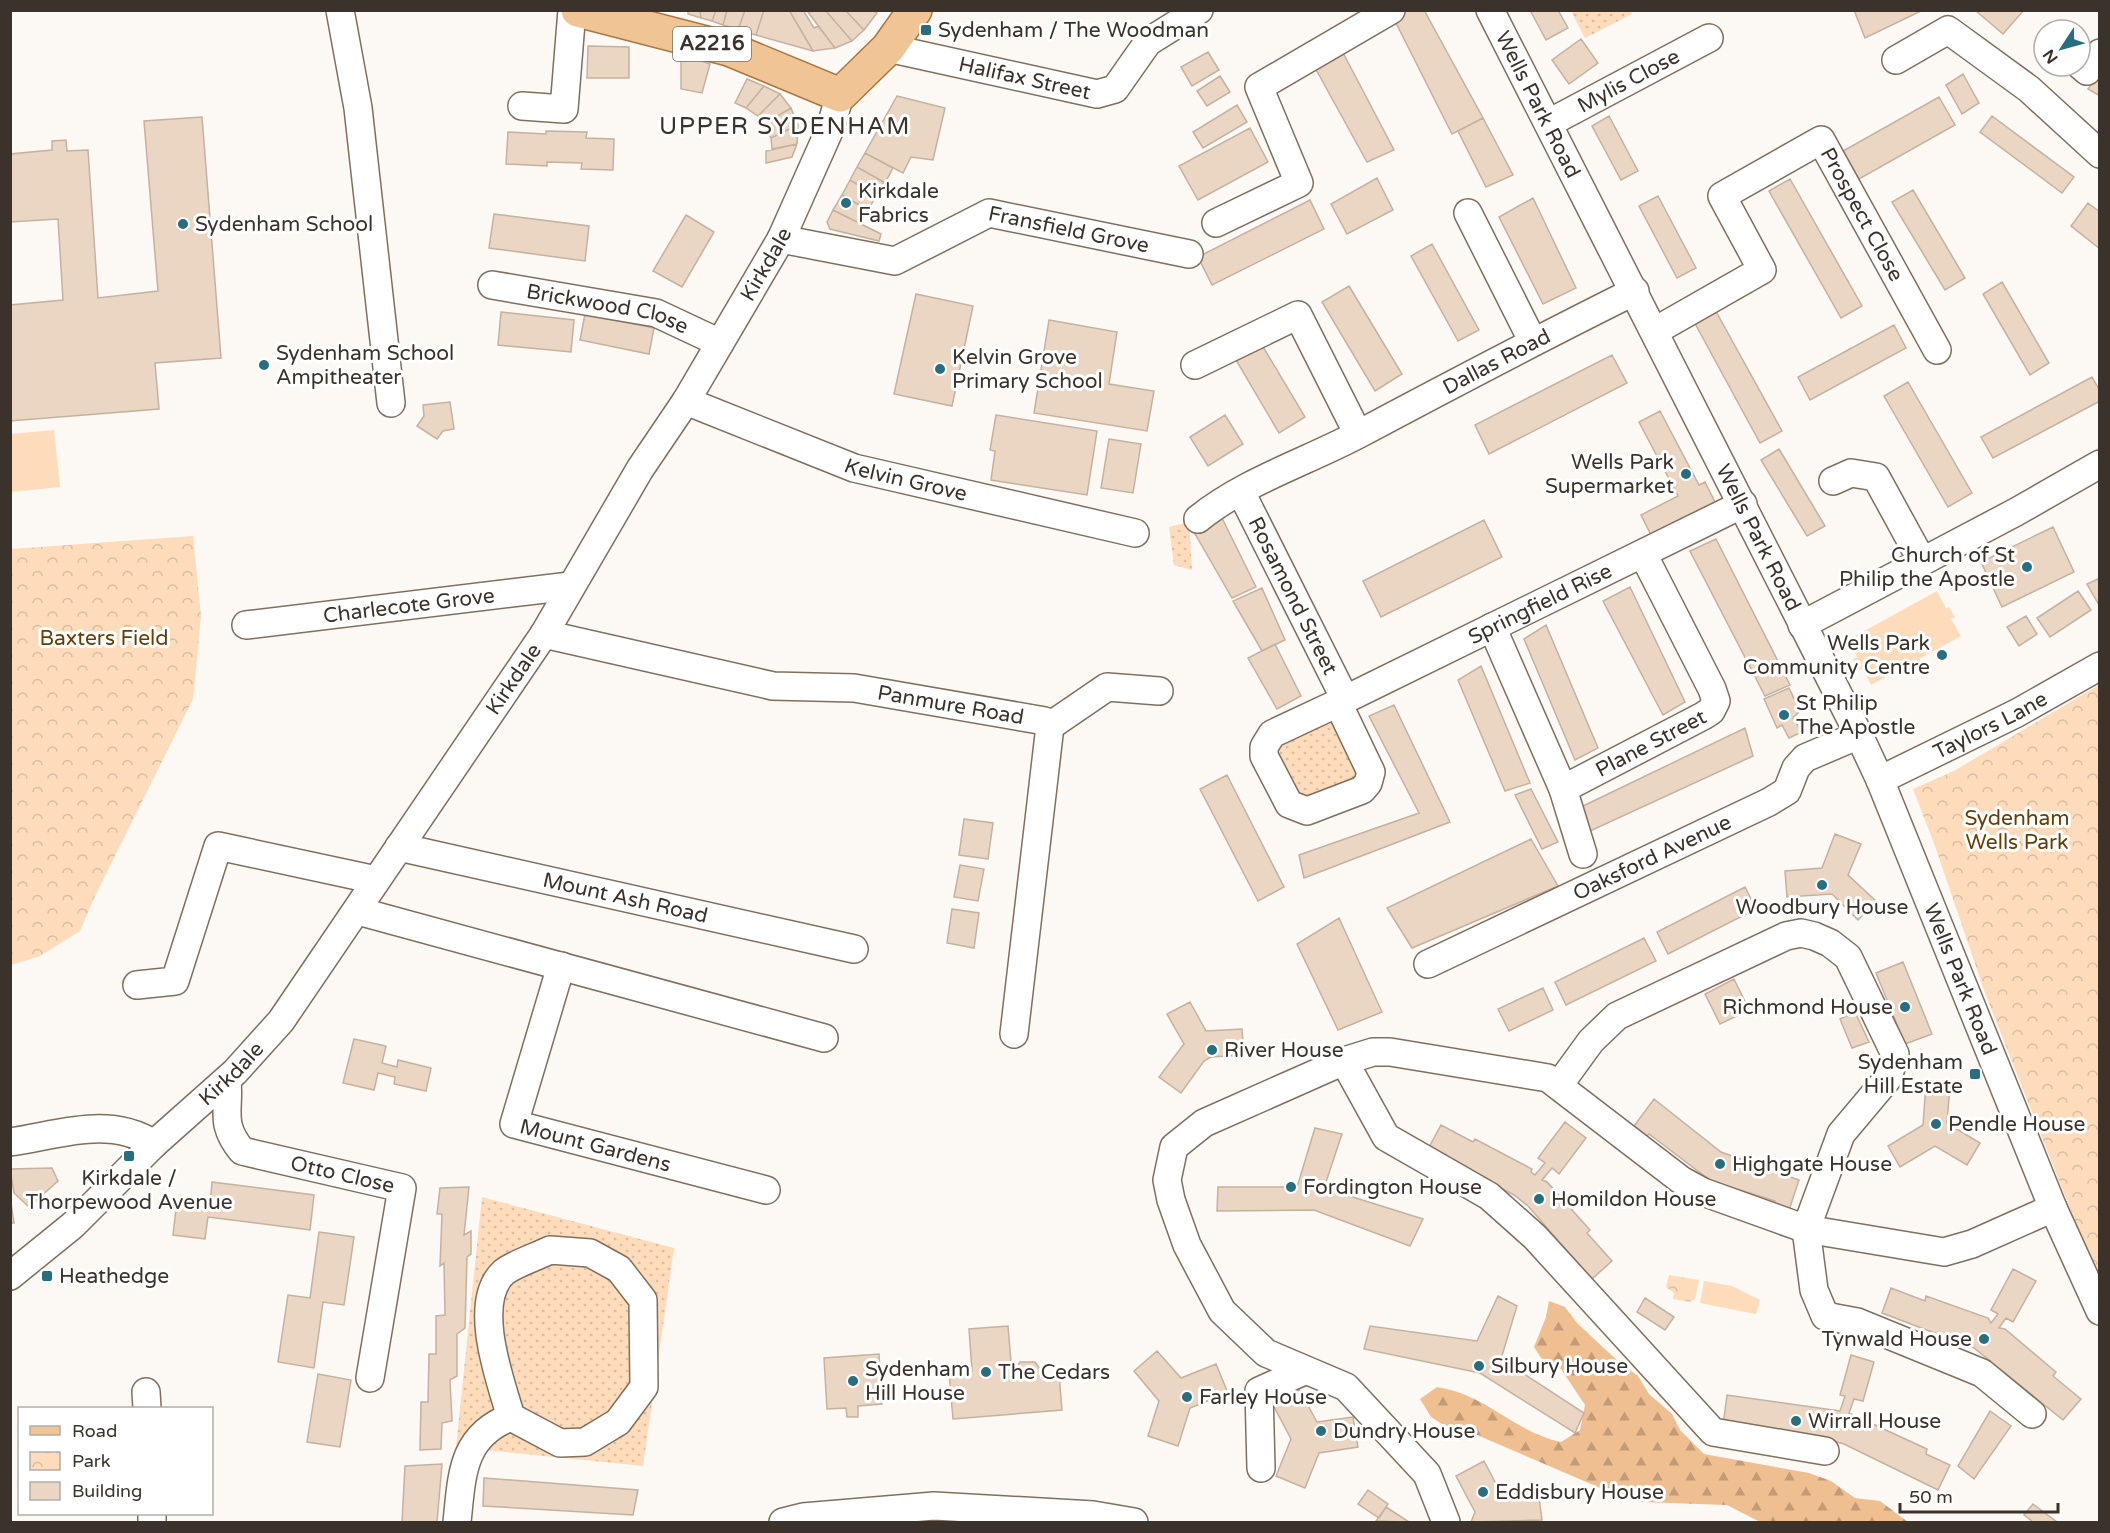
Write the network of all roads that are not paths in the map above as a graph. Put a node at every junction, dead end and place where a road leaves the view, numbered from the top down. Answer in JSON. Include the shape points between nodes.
{"nodes":[{"id":1,"x":340,"y":10,"type":"edge"},
{"id":2,"x":572,"y":10,"type":"edge"},
{"id":3,"x":578,"y":10,"type":"edge"},
{"id":4,"x":915,"y":10,"type":"edge"},
{"id":5,"x":1199,"y":10,"type":"edge"},
{"id":6,"x":1390,"y":10,"type":"edge"},
{"id":7,"x":1490,"y":10,"type":"edge"},
{"id":8,"x":1709,"y":38,"type":"dead end"},
{"id":9,"x":888,"y":48,"type":"junction"},
{"id":10,"x":1896,"y":60,"type":"dead end"},
{"id":11,"x":840,"y":95,"type":"junction"},
{"id":12,"x":522,"y":106,"type":"dead end"},
{"id":13,"x":1549,"y":123,"type":"junction"},
{"id":14,"x":2100,"y":154,"type":"edge"},
{"id":15,"x":1468,"y":213,"type":"dead end"},
{"id":16,"x":1216,"y":223,"type":"dead end"},
{"id":17,"x":781,"y":239,"type":"junction"},
{"id":18,"x":1189,"y":254,"type":"dead end"},
{"id":19,"x":492,"y":285,"type":"dead end"},
{"id":20,"x":1635,"y":291,"type":"junction"},
{"id":21,"x":1655,"y":331,"type":"junction"},
{"id":22,"x":1533,"y":342,"type":"junction"},
{"id":23,"x":720,"y":343,"type":"junction"},
{"id":24,"x":1937,"y":350,"type":"dead end"},
{"id":25,"x":1195,"y":365,"type":"dead end"},
{"id":26,"x":686,"y":401,"type":"junction"},
{"id":27,"x":391,"y":403,"type":"dead end"},
{"id":28,"x":1358,"y":435,"type":"junction"},
{"id":29,"x":2100,"y":464,"type":"edge"},
{"id":30,"x":1833,"y":481,"type":"dead end"},
{"id":31,"x":1241,"y":492,"type":"junction"},
{"id":32,"x":1743,"y":504,"type":"junction"},
{"id":33,"x":1198,"y":519,"type":"dead end"},
{"id":34,"x":1135,"y":533,"type":"dead end"},
{"id":35,"x":1643,"y":554,"type":"junction"},
{"id":36,"x":1922,"y":561,"type":"junction"},
{"id":37,"x":570,"y":586,"type":"junction"},
{"id":38,"x":246,"y":625,"type":"dead end"},
{"id":39,"x":1802,"y":625,"type":"junction"},
{"id":40,"x":1492,"y":627,"type":"junction"},
{"id":41,"x":544,"y":634,"type":"junction"},
{"id":42,"x":2100,"y":666,"type":"edge"},
{"id":43,"x":1160,"y":691,"type":"dead end"},
{"id":44,"x":1341,"y":701,"type":"joint"},
{"id":45,"x":1050,"y":726,"type":"junction"},
{"id":46,"x":1859,"y":735,"type":"junction"},
{"id":47,"x":1880,"y":780,"type":"junction"},
{"id":48,"x":1563,"y":789,"type":"junction"},
{"id":49,"x":399,"y":847,"type":"junction"},
{"id":50,"x":1583,"y":854,"type":"dead end"},
{"id":51,"x":376,"y":880,"type":"junction"},
{"id":52,"x":358,"y":911,"type":"junction"},
{"id":53,"x":854,"y":949,"type":"dead end"},
{"id":54,"x":1428,"y":964,"type":"dead end"},
{"id":55,"x":561,"y":966,"type":"junction"},
{"id":56,"x":137,"y":985,"type":"dead end"},
{"id":57,"x":1014,"y":1034,"type":"dead end"},
{"id":58,"x":824,"y":1038,"type":"dead end"},
{"id":59,"x":1344,"y":1061,"type":"junction"},
{"id":60,"x":227,"y":1080,"type":"junction"},
{"id":61,"x":1559,"y":1085,"type":"junction"},
{"id":62,"x":10,"y":1142,"type":"edge"},
{"id":63,"x":154,"y":1144,"type":"junction"},
{"id":64,"x":766,"y":1190,"type":"dead end"},
{"id":65,"x":2054,"y":1208,"type":"junction"},
{"id":66,"x":1806,"y":1229,"type":"junction"},
{"id":67,"x":10,"y":1276,"type":"edge"},
{"id":68,"x":2100,"y":1311,"type":"edge"},
{"id":69,"x":1304,"y":1371,"type":"junction"},
{"id":70,"x":370,"y":1378,"type":"dead end"},
{"id":71,"x":2032,"y":1414,"type":"dead end"},
{"id":72,"x":511,"y":1417,"type":"junction"},
{"id":73,"x":1825,"y":1451,"type":"dead end"},
{"id":74,"x":1261,"y":1468,"type":"dead end"},
{"id":75,"x":457,"y":1522,"type":"edge"},
{"id":76,"x":783,"y":1522,"type":"edge"},
{"id":77,"x":1134,"y":1522,"type":"edge"},
{"id":78,"x":1446,"y":1522,"type":"edge"}],
"edges":[{"from":1,"to":27,"type":"street","via":[[358,108]]},
{"from":2,"to":12,"type":"street","via":[[564,109]]},
{"from":3,"to":11,"type":"main road","number":"A2216","via":[[729,49]]},
{"from":4,"to":9,"type":"main road","name":"Kirkdale"},
{"from":5,"to":9,"type":"street","name":"Halifax Street","via":[[1148,42],[1115,89],[1096,94]]},
{"from":6,"to":16,"type":"street","via":[[1259,87],[1299,183]]},
{"from":7,"to":13,"type":"street","name":"Wells Park Road"},
{"from":8,"to":13,"type":"street","name":"Mylis Close"},
{"from":9,"to":11,"type":"main road","name":"Kirkdale"},
{"from":10,"to":14,"type":"street","via":[[1948,30],[2029,89]]},
{"from":11,"to":17,"type":"street","name":"Kirkdale","via":[[830,129]]},
{"from":13,"to":20,"type":"street","name":"Wells Park Road"},
{"from":15,"to":22,"type":"street"},
{"from":17,"to":18,"type":"street","name":"Fransfield Grove","via":[[896,261],[989,213]]},
{"from":17,"to":23,"type":"street","name":"Kirkdale"},
{"from":19,"to":23,"type":"street","name":"Brickwood Close","via":[[656,313]]},
{"from":20,"to":21,"type":"street","name":"Wells Park Road"},
{"from":20,"to":22,"type":"street","name":"Dallas Road"},
{"from":21,"to":24,"type":"street","name":"Prospect Close","via":[[1762,270],[1722,196],[1821,140]]},
{"from":21,"to":32,"type":"street","name":"Wells Park Road"},
{"from":22,"to":28,"type":"street","name":"Dallas Road"},
{"from":23,"to":26,"type":"street","name":"Kirkdale"},
{"from":25,"to":28,"type":"street","via":[[1294,308]]},
{"from":26,"to":34,"type":"street","name":"Kelvin Grove","via":[[854,468]]},
{"from":26,"to":37,"type":"street","name":"Kirkdale"},
{"from":28,"to":31,"type":"street","name":"Dallas Road"},
{"from":29,"to":36,"type":"street"},
{"from":30,"to":36,"type":"street","via":[[1851,473],[1876,477]]},
{"from":31,"to":33,"type":"street","name":"Dallas Road"},
{"from":31,"to":44,"type":"street","name":"Rosamond Street"},
{"from":32,"to":35,"type":"street","name":"Springfield Rise"},
{"from":32,"to":39,"type":"street","name":"Wells Park Road"},
{"from":35,"to":40,"type":"street","name":"Springfield Rise"},
{"from":35,"to":48,"type":"street","name":"Plane Street","via":[[1716,702],[1703,716]]},
{"from":36,"to":39,"type":"street"},
{"from":37,"to":38,"type":"street","name":"Charlecote Grove"},
{"from":37,"to":41,"type":"street","name":"Kirkdale"},
{"from":39,"to":46,"type":"street","name":"Wells Park Road"},
{"from":40,"to":44,"type":"street","name":"Springfield Rise"},
{"from":40,"to":48,"type":"street"},
{"from":41,"to":45,"type":"street","name":"Panmure Road","via":[[773,686],[854,688],[1045,721]]},
{"from":41,"to":49,"type":"street","name":"Kirkdale"},
{"from":42,"to":47,"type":"street","name":"Taylors Lane","via":[[2018,713]]},
{"from":43,"to":45,"type":"street","via":[[1107,687]]},
{"from":45,"to":57,"type":"street","name":"Panmure Road"},
{"from":46,"to":47,"type":"street","name":"Wells Park Road"},
{"from":46,"to":54,"type":"street","name":"Oaksford Avenue","via":[[1805,758],[1796,768],[1787,791],[1769,802]]},
{"from":47,"to":65,"type":"street","name":"Wells Park Road"},
{"from":48,"to":50,"type":"street"},
{"from":49,"to":51,"type":"street","name":"Kirkdale"},
{"from":49,"to":53,"type":"street","name":"Mount Ash Road"},
{"from":51,"to":52,"type":"street","name":"Kirkdale"},
{"from":51,"to":56,"type":"street","via":[[218,846],[175,981]]},
{"from":52,"to":55,"type":"street"},
{"from":52,"to":60,"type":"street","name":"Kirkdale","via":[[281,1021]]},
{"from":55,"to":58,"type":"street"},
{"from":55,"to":64,"type":"street","name":"Mount Gardens","via":[[514,1124]]},
{"from":59,"to":61,"type":"street","via":[[1373,1052],[1390,1052],[1548,1078]]},
{"from":59,"to":69,"type":"street","via":[[1204,1123],[1174,1147],[1167,1180],[1187,1245],[1222,1311],[1266,1353]]},
{"from":59,"to":73,"type":"street","via":[[1386,1137],[1489,1197],[1535,1237],[1713,1432]]},
{"from":60,"to":63,"type":"street","name":"Kirkdale"},
{"from":60,"to":70,"type":"street","name":"Otto Close","via":[[225,1119],[242,1151],[402,1188]]},
{"from":61,"to":66,"type":"street","via":[[1681,1180],[1703,1192]]},
{"from":61,"to":66,"type":"street","via":[[1591,1041],[1617,1016],[1786,936],[1801,933],[1830,943],[1848,957],[1895,1054],[1888,1078],[1841,1134]]},
{"from":62,"to":63,"type":"street","via":[[95,1127],[122,1129]]},
{"from":63,"to":67,"type":"street","name":"Kirkdale","via":[[74,1225]]},
{"from":65,"to":66,"type":"street","via":[[1944,1252]]},
{"from":65,"to":68,"type":"street","name":"Wells Park Road"},
{"from":66,"to":71,"type":"street","via":[[1814,1290],[1826,1316],[1857,1322],[1982,1373]]},
{"from":69,"to":74,"type":"street","via":[[1259,1391]]},
{"from":69,"to":78,"type":"street","via":[[1346,1387],[1390,1432],[1428,1474]]},
{"from":72,"to":72,"type":"street","via":[[560,1443],[585,1442],[618,1422],[644,1387],[643,1300],[619,1269],[590,1253],[550,1250],[505,1272],[490,1292],[491,1349]]},
{"from":72,"to":75,"type":"street","via":[[486,1429],[468,1453]]},
{"from":76,"to":77,"type":"street","via":[[934,1506],[1093,1515]]}]}
